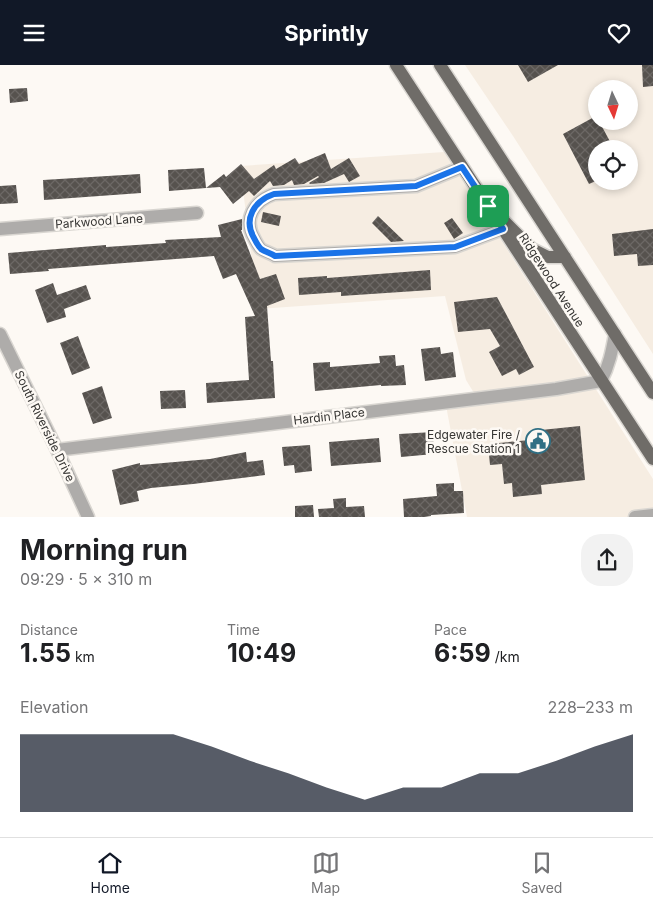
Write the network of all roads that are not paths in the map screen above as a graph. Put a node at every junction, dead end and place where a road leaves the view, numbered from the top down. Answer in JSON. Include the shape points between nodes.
{"nodes":[{"id":1,"x":396,"y":65,"type":"edge"},
{"id":2,"x":440,"y":65,"type":"edge"},
{"id":3,"x":462,"y":167,"type":"junction"},
{"id":4,"x":488,"y":206,"type":"junction"},
{"id":5,"x":197,"y":213,"type":"dead end"},
{"id":6,"x":0,"y":229,"type":"edge"},
{"id":7,"x":503,"y":229,"type":"junction"},
{"id":8,"x":565,"y":257,"type":"junction"},
{"id":9,"x":615,"y":334,"type":"junction"},
{"id":10,"x":0,"y":335,"type":"edge"},
{"id":11,"x":601,"y":381,"type":"junction"},
{"id":12,"x":653,"y":393,"type":"edge"},
{"id":13,"x":57,"y":450,"type":"junction"},
{"id":14,"x":653,"y":459,"type":"edge"},
{"id":15,"x":653,"y":515,"type":"edge"},
{"id":16,"x":88,"y":517,"type":"edge"},
{"id":17,"x":635,"y":517,"type":"edge"}],
"edges":[{"from":1,"to":3,"type":"main road","name":"Ridgewood Avenue"},
{"from":2,"to":8,"type":"main road","name":"Ridgewood Avenue"},
{"from":3,"to":4,"type":"main road","name":"Ridgewood Avenue"},
{"from":3,"to":7,"type":"street","via":[[416,186],[274,194],[255,206],[250,217],[250,231],[259,248],[275,256],[455,247]]},
{"from":4,"to":7,"type":"main road","name":"Ridgewood Avenue"},
{"from":4,"to":8,"type":"main road","via":[[532,249],[548,257]]},
{"from":5,"to":6,"type":"street","name":"Parkwood Lane"},
{"from":7,"to":11,"type":"main road","name":"Ridgewood Avenue"},
{"from":8,"to":9,"type":"main road","name":"Ridgewood Avenue"},
{"from":9,"to":11,"type":"street","via":[[612,356]]},
{"from":9,"to":12,"type":"main road","name":"Ridgewood Avenue"},
{"from":10,"to":13,"type":"street","name":"South Riverside Drive"},
{"from":11,"to":13,"type":"street","name":"Hardin Place"},
{"from":11,"to":14,"type":"main road","name":"Ridgewood Avenue"},
{"from":13,"to":16,"type":"street","name":"South Riverside Drive"},
{"from":15,"to":17,"type":"street"}]}
